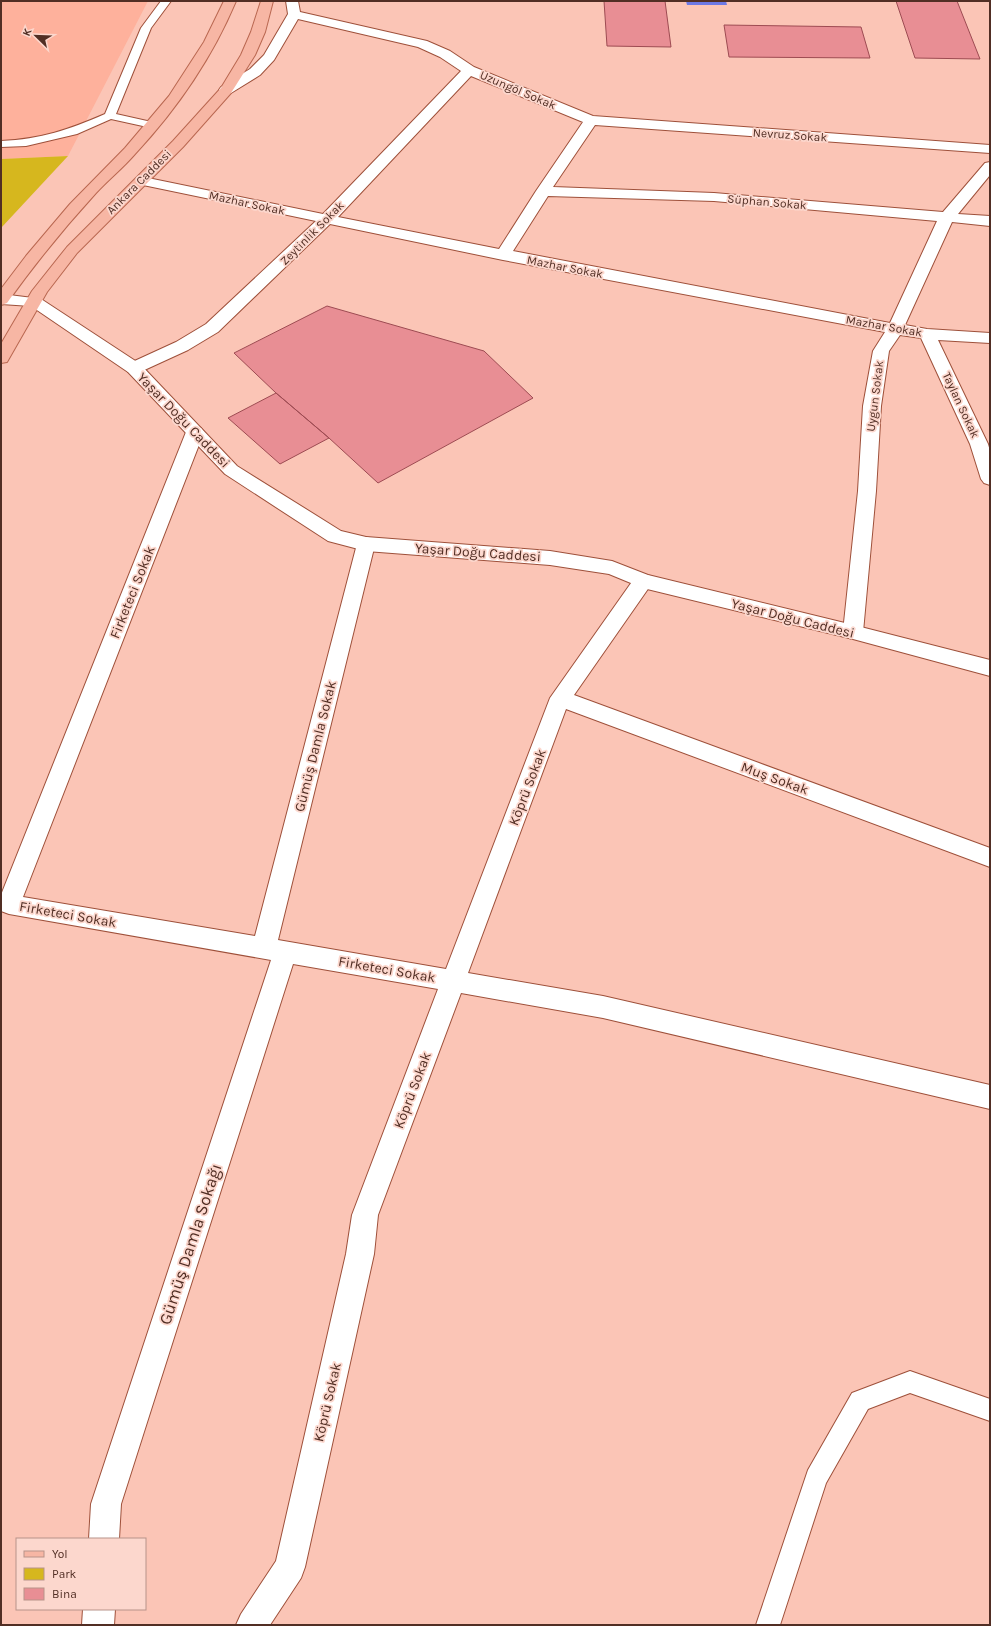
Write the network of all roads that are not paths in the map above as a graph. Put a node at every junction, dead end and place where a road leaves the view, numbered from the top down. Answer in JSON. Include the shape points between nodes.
{"nodes":[{"id":1,"x":166,"y":1,"type":"edge"},
{"id":2,"x":230,"y":1,"type":"edge"},
{"id":3,"x":267,"y":1,"type":"edge"},
{"id":4,"x":293,"y":7,"type":"edge"},
{"id":5,"x":469,"y":70,"type":"junction"},
{"id":6,"x":226,"y":90,"type":"junction"},
{"id":7,"x":110,"y":116,"type":"junction"},
{"id":8,"x":590,"y":120,"type":"junction"},
{"id":9,"x":152,"y":125,"type":"junction"},
{"id":10,"x":1,"y":144,"type":"edge"},
{"id":11,"x":990,"y":149,"type":"edge"},
{"id":12,"x":990,"y":166,"type":"edge"},
{"id":13,"x":143,"y":181,"type":"junction"},
{"id":14,"x":543,"y":191,"type":"junction"},
{"id":15,"x":946,"y":218,"type":"junction"},
{"id":16,"x":326,"y":220,"type":"junction"},
{"id":17,"x":990,"y":221,"type":"edge"},
{"id":18,"x":503,"y":255,"type":"junction"},
{"id":19,"x":1,"y":300,"type":"edge"},
{"id":20,"x":35,"y":302,"type":"junction"},
{"id":21,"x":896,"y":329,"type":"junction"},
{"id":22,"x":927,"y":334,"type":"junction"},
{"id":23,"x":990,"y":338,"type":"edge"},
{"id":24,"x":1,"y":358,"type":"edge"},
{"id":25,"x":134,"y":368,"type":"junction"},
{"id":26,"x":195,"y":432,"type":"junction"},
{"id":27,"x":985,"y":444,"type":"edge"},
{"id":28,"x":990,"y":478,"type":"edge"},
{"id":29,"x":366,"y":544,"type":"junction"},
{"id":30,"x":643,"y":581,"type":"junction"},
{"id":31,"x":854,"y":632,"type":"junction"},
{"id":32,"x":990,"y":668,"type":"edge"},
{"id":33,"x":560,"y":698,"type":"junction"},
{"id":34,"x":990,"y":858,"type":"edge"},
{"id":35,"x":4,"y":909,"type":"edge"},
{"id":36,"x":274,"y":950,"type":"junction"},
{"id":37,"x":453,"y":981,"type":"junction"},
{"id":38,"x":990,"y":1097,"type":"edge"},
{"id":39,"x":990,"y":1410,"type":"edge"},
{"id":40,"x":104,"y":1538,"type":"edge"},
{"id":41,"x":99,"y":1610,"type":"edge"},
{"id":42,"x":98,"y":1625,"type":"edge"},
{"id":43,"x":252,"y":1625,"type":"edge"},
{"id":44,"x":768,"y":1625,"type":"edge"}],
"edges":[{"from":1,"to":7,"type":"lane","via":[[146,28]]},
{"from":2,"to":9,"type":"main road","via":[[223,21],[189,80]]},
{"from":3,"to":6,"type":"main road","name":"Ankara Caddesi","via":[[258,32]]},
{"from":4,"to":5,"type":"street","name":"Uzungöl Sokak","via":[[422,44],[445,54]]},
{"from":4,"to":6,"type":"street","via":[[269,57],[255,72]]},
{"from":5,"to":8,"type":"street","name":"Uzungöl Sokak"},
{"from":5,"to":16,"type":"street","name":"Zeytinlik Sokak"},
{"from":6,"to":13,"type":"main road","name":"Ankara Caddesi"},
{"from":7,"to":9,"type":"lane"},
{"from":7,"to":10,"type":"lane","via":[[73,132],[26,143]]},
{"from":8,"to":11,"type":"street","name":"Nevruz Sokak"},
{"from":8,"to":14,"type":"street"},
{"from":9,"to":19,"type":"main road","via":[[56,227]]},
{"from":12,"to":15,"type":"street","name":"Uygun Sokak"},
{"from":13,"to":16,"type":"street","name":"Mazhar Sokak"},
{"from":13,"to":20,"type":"main road","name":"Ankara Caddesi","via":[[72,250]]},
{"from":14,"to":15,"type":"street","name":"Süphan Sokak","via":[[714,197]]},
{"from":14,"to":18,"type":"street"},
{"from":15,"to":17,"type":"street","name":"Süphan Sokak"},
{"from":15,"to":21,"type":"street","name":"Uygun Sokak"},
{"from":16,"to":18,"type":"street","name":"Mazhar Sokak"},
{"from":16,"to":25,"type":"street","name":"Zeytinlik Sokak","via":[[212,328],[182,346]]},
{"from":18,"to":21,"type":"street","name":"Mazhar Sokak"},
{"from":19,"to":20,"type":"street"},
{"from":20,"to":24,"type":"main road","name":"Ankara Caddesi"},
{"from":20,"to":25,"type":"street","name":"Yaşar Doğu Caddesi"},
{"from":21,"to":22,"type":"street","name":"Mazhar Sokak"},
{"from":21,"to":31,"type":"street","name":"Uygun Sokak","via":[[881,351],[874,385]]},
{"from":22,"to":23,"type":"street","name":"Mazhar Sokak"},
{"from":22,"to":27,"type":"street","name":"Taylan Sokak"},
{"from":25,"to":26,"type":"street","name":"Yaşar Doğu Caddesi"},
{"from":26,"to":29,"type":"street","name":"Yaşar Doğu Caddesi","via":[[231,470],[336,536]]},
{"from":26,"to":35,"type":"street","name":"Firketeci Sokak"},
{"from":27,"to":28,"type":"street","name":"Taylan Sokak"},
{"from":29,"to":30,"type":"street","name":"Yaşar Doğu Caddesi","via":[[550,558],[612,568]]},
{"from":29,"to":36,"type":"street","name":"Gümüş Damla Sokak"},
{"from":30,"to":31,"type":"street","name":"Yaşar Doğu Caddesi"},
{"from":30,"to":33,"type":"street","name":"Köprü Sokak"},
{"from":31,"to":32,"type":"street","name":"Yaşar Doğu Caddesi"},
{"from":33,"to":34,"type":"street","name":"Muş Sokak"},
{"from":33,"to":37,"type":"street","name":"Köprü Sokak"},
{"from":35,"to":36,"type":"street","name":"Firketeci Sokak"},
{"from":36,"to":37,"type":"street","name":"Firketeci Sokak"},
{"from":36,"to":40,"type":"street","name":"Gümüş Damla Sokağı","via":[[106,1504]]},
{"from":37,"to":38,"type":"street","name":"Firketeci Sokak","via":[[603,1007]]},
{"from":37,"to":43,"type":"street","name":"Köprü Sokak","via":[[365,1215],[360,1254],[290,1567]]},
{"from":39,"to":44,"type":"lane","via":[[910,1382],[860,1401],[816,1478]]},
{"from":41,"to":42,"type":"street"}]}
